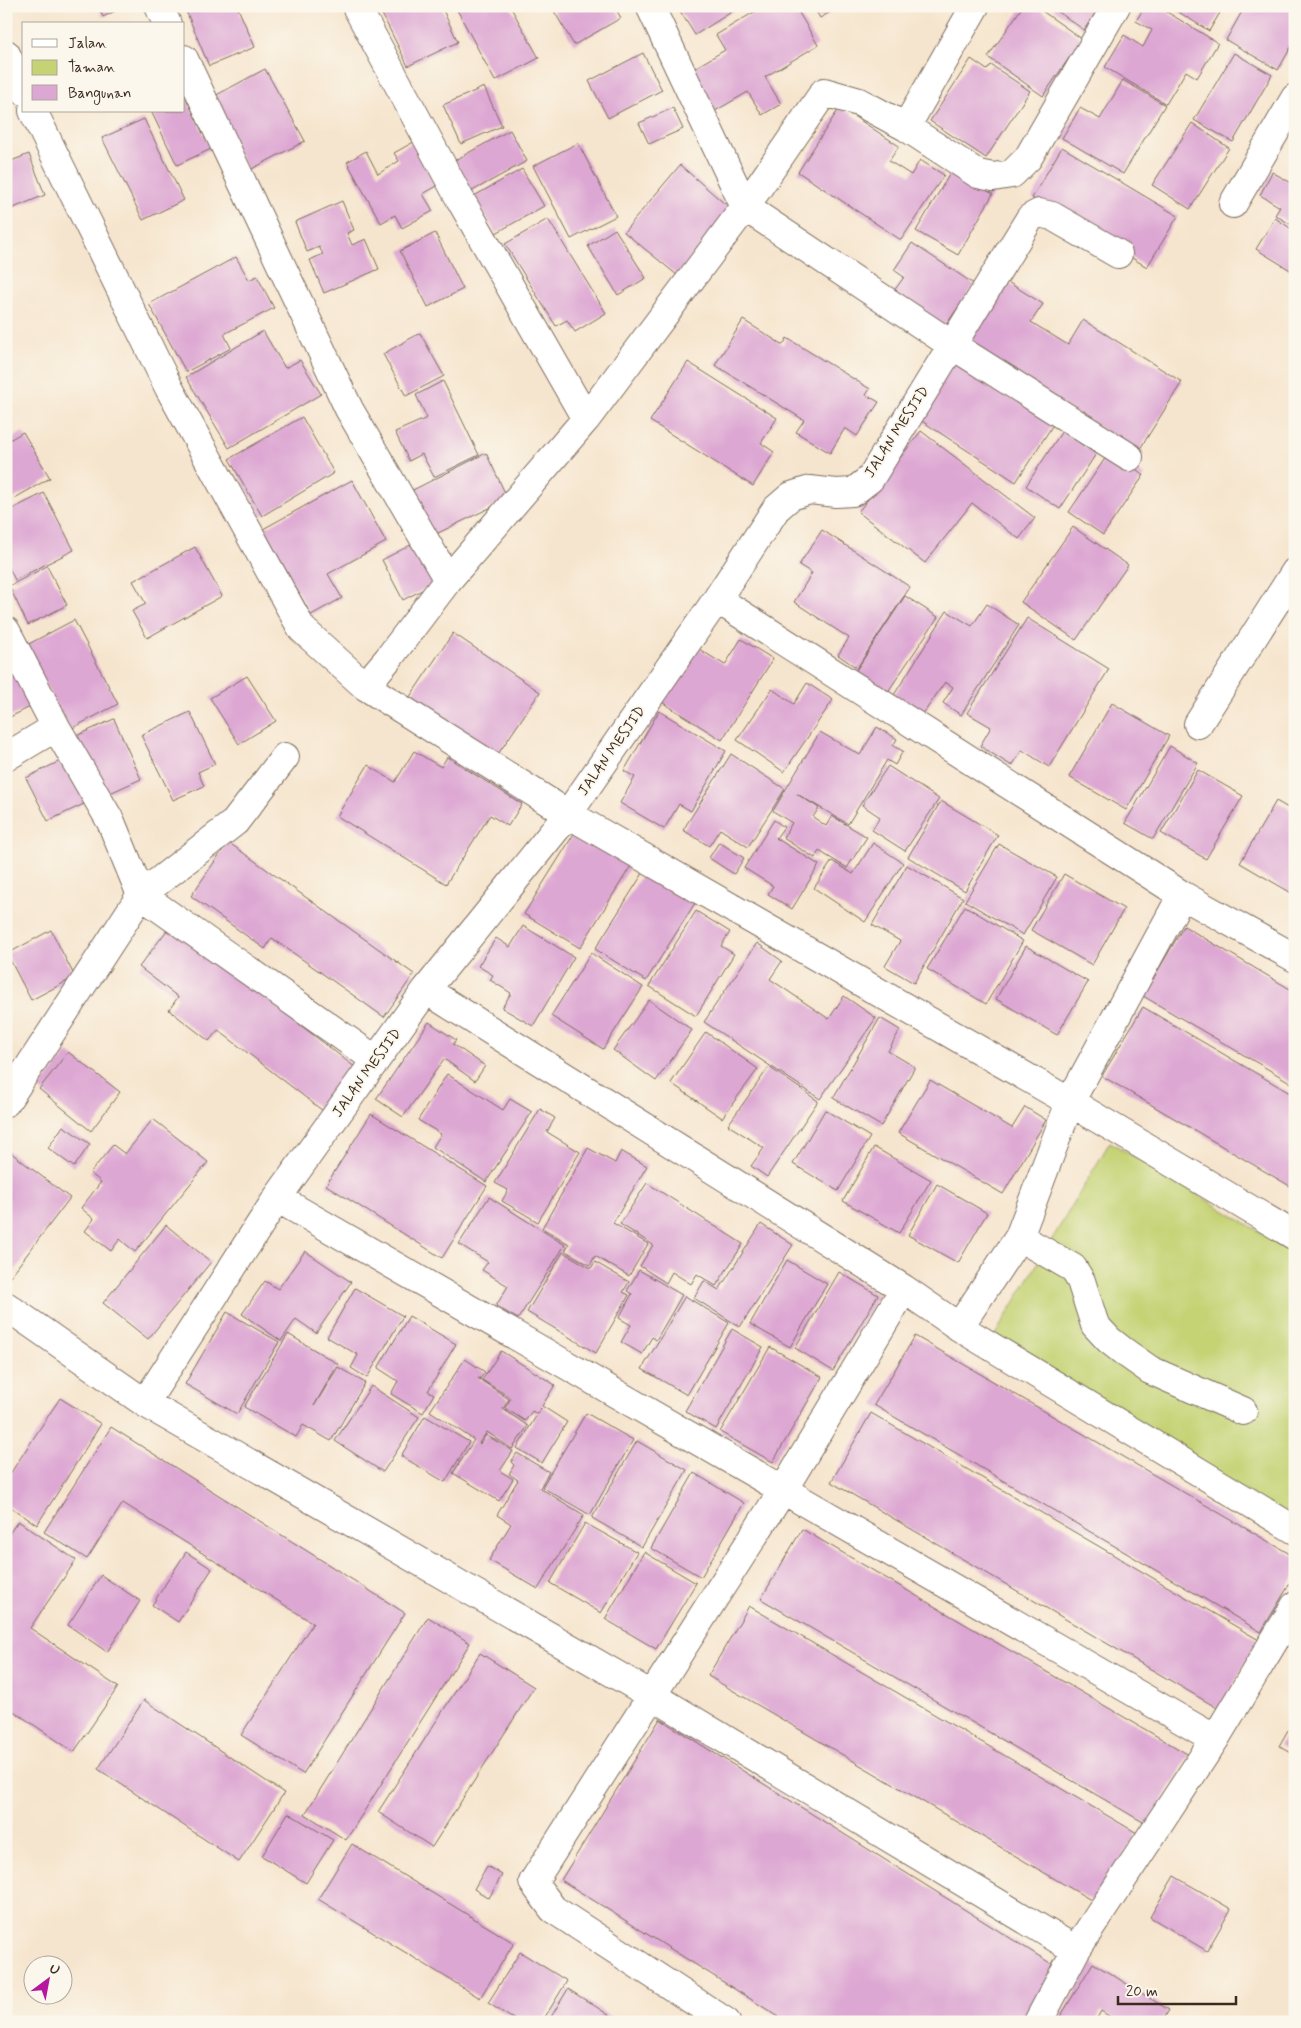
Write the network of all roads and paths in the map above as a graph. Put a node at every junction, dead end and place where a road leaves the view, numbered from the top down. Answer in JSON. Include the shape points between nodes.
{"nodes":[{"id":1,"x":159,"y":6,"type":"edge"},
{"id":2,"x":356,"y":6,"type":"edge"},
{"id":3,"x":650,"y":6,"type":"edge"},
{"id":4,"x":975,"y":6,"type":"edge"},
{"id":5,"x":1116,"y":6,"type":"edge"},
{"id":6,"x":166,"y":22,"type":"edge"},
{"id":7,"x":6,"y":54,"type":"edge"},
{"id":8,"x":185,"y":61,"type":"edge"},
{"id":9,"x":22,"y":88,"type":"edge"},
{"id":10,"x":1295,"y":98,"type":"edge"},
{"id":11,"x":33,"y":112,"type":"edge"},
{"id":12,"x":906,"y":128,"type":"junction"},
{"id":13,"x":1233,"y":204,"type":"dead end"},
{"id":14,"x":745,"y":207,"type":"junction"},
{"id":15,"x":1118,"y":254,"type":"dead end"},
{"id":16,"x":952,"y":345,"type":"junction"},
{"id":17,"x":586,"y":419,"type":"junction"},
{"id":18,"x":1129,"y":457,"type":"dead end"},
{"id":19,"x":1295,"y":572,"type":"edge"},
{"id":20,"x":448,"y":580,"type":"junction"},
{"id":21,"x":717,"y":599,"type":"junction"},
{"id":22,"x":6,"y":631,"type":"edge"},
{"id":23,"x":365,"y":686,"type":"junction"},
{"id":24,"x":1198,"y":724,"type":"dead end"},
{"id":25,"x":56,"y":726,"type":"junction"},
{"id":26,"x":6,"y":756,"type":"edge"},
{"id":27,"x":285,"y":758,"type":"dead end"},
{"id":28,"x":568,"y":814,"type":"junction"},
{"id":29,"x":1182,"y":894,"type":"junction"},
{"id":30,"x":142,"y":895,"type":"junction"},
{"id":31,"x":1295,"y":958,"type":"edge"},
{"id":32,"x":426,"y":990,"type":"junction"},
{"id":33,"x":376,"y":1060,"type":"junction"},
{"id":34,"x":6,"y":1102,"type":"edge"},
{"id":35,"x":1070,"y":1102,"type":"junction"},
{"id":36,"x":277,"y":1198,"type":"junction"},
{"id":37,"x":1295,"y":1236,"type":"edge"},
{"id":38,"x":1019,"y":1237,"type":"junction"},
{"id":39,"x":904,"y":1288,"type":"junction"},
{"id":40,"x":6,"y":1306,"type":"edge"},
{"id":41,"x":959,"y":1327,"type":"junction"},
{"id":42,"x":145,"y":1403,"type":"junction"},
{"id":43,"x":1244,"y":1411,"type":"dead end"},
{"id":44,"x":783,"y":1490,"type":"junction"},
{"id":45,"x":1295,"y":1530,"type":"edge"},
{"id":46,"x":1295,"y":1606,"type":"edge"},
{"id":47,"x":653,"y":1696,"type":"junction"},
{"id":48,"x":1216,"y":1739,"type":"junction"},
{"id":49,"x":1076,"y":1950,"type":"junction"},
{"id":50,"x":726,"y":2022,"type":"edge"},
{"id":51,"x":1038,"y":2022,"type":"edge"}],
"edges":[{"from":1,"to":6,"type":"street"},
{"from":2,"to":17,"type":"street","via":[[460,199]]},
{"from":3,"to":14,"type":"street"},
{"from":4,"to":12,"type":"street"},
{"from":5,"to":12,"type":"street","via":[[1028,158],[1012,174],[993,177],[978,174]]},
{"from":7,"to":9,"type":"street"},
{"from":8,"to":20,"type":"street","via":[[349,408]]},
{"from":10,"to":13,"type":"street"},
{"from":11,"to":23,"type":"street","via":[[169,388],[302,628]]},
{"from":12,"to":14,"type":"street","via":[[859,102],[824,92]]},
{"from":14,"to":16,"type":"street"},
{"from":14,"to":17,"type":"street"},
{"from":15,"to":16,"type":"street","name":"JALAN MESJID","via":[[1052,216],[1039,213],[1030,218]]},
{"from":16,"to":18,"type":"street"},
{"from":16,"to":21,"type":"street","name":"JALAN MESJID","via":[[870,479],[853,492],[810,490],[791,496],[776,509]]},
{"from":17,"to":20,"type":"street"},
{"from":19,"to":24,"type":"street"},
{"from":20,"to":23,"type":"street"},
{"from":21,"to":28,"type":"street","name":"JALAN MESJID"},
{"from":21,"to":29,"type":"street"},
{"from":22,"to":25,"type":"street"},
{"from":23,"to":28,"type":"street"},
{"from":25,"to":26,"type":"street"},
{"from":25,"to":30,"type":"street","via":[[111,822]]},
{"from":27,"to":30,"type":"street","via":[[235,822]]},
{"from":28,"to":32,"type":"street","name":"JALAN MESJID"},
{"from":28,"to":35,"type":"street"},
{"from":29,"to":31,"type":"street"},
{"from":29,"to":35,"type":"street"},
{"from":30,"to":33,"type":"street"},
{"from":30,"to":34,"type":"street"},
{"from":32,"to":33,"type":"street","name":"JALAN MESJID"},
{"from":32,"to":39,"type":"street"},
{"from":33,"to":36,"type":"street","name":"JALAN MESJID"},
{"from":35,"to":37,"type":"street"},
{"from":35,"to":38,"type":"street"},
{"from":36,"to":42,"type":"street","name":"JALAN MESJID"},
{"from":36,"to":44,"type":"street"},
{"from":38,"to":41,"type":"street"},
{"from":38,"to":43,"type":"street","via":[[1072,1268],[1081,1281],[1095,1325],[1123,1351],[1150,1370]]},
{"from":39,"to":41,"type":"street"},
{"from":39,"to":44,"type":"street"},
{"from":40,"to":42,"type":"street"},
{"from":41,"to":45,"type":"street"},
{"from":42,"to":47,"type":"street"},
{"from":44,"to":47,"type":"street"},
{"from":44,"to":48,"type":"street"},
{"from":46,"to":48,"type":"street"},
{"from":47,"to":49,"type":"street"},
{"from":47,"to":50,"type":"street","via":[[533,1882],[553,1909]]},
{"from":48,"to":49,"type":"street"},
{"from":49,"to":51,"type":"street"}]}
